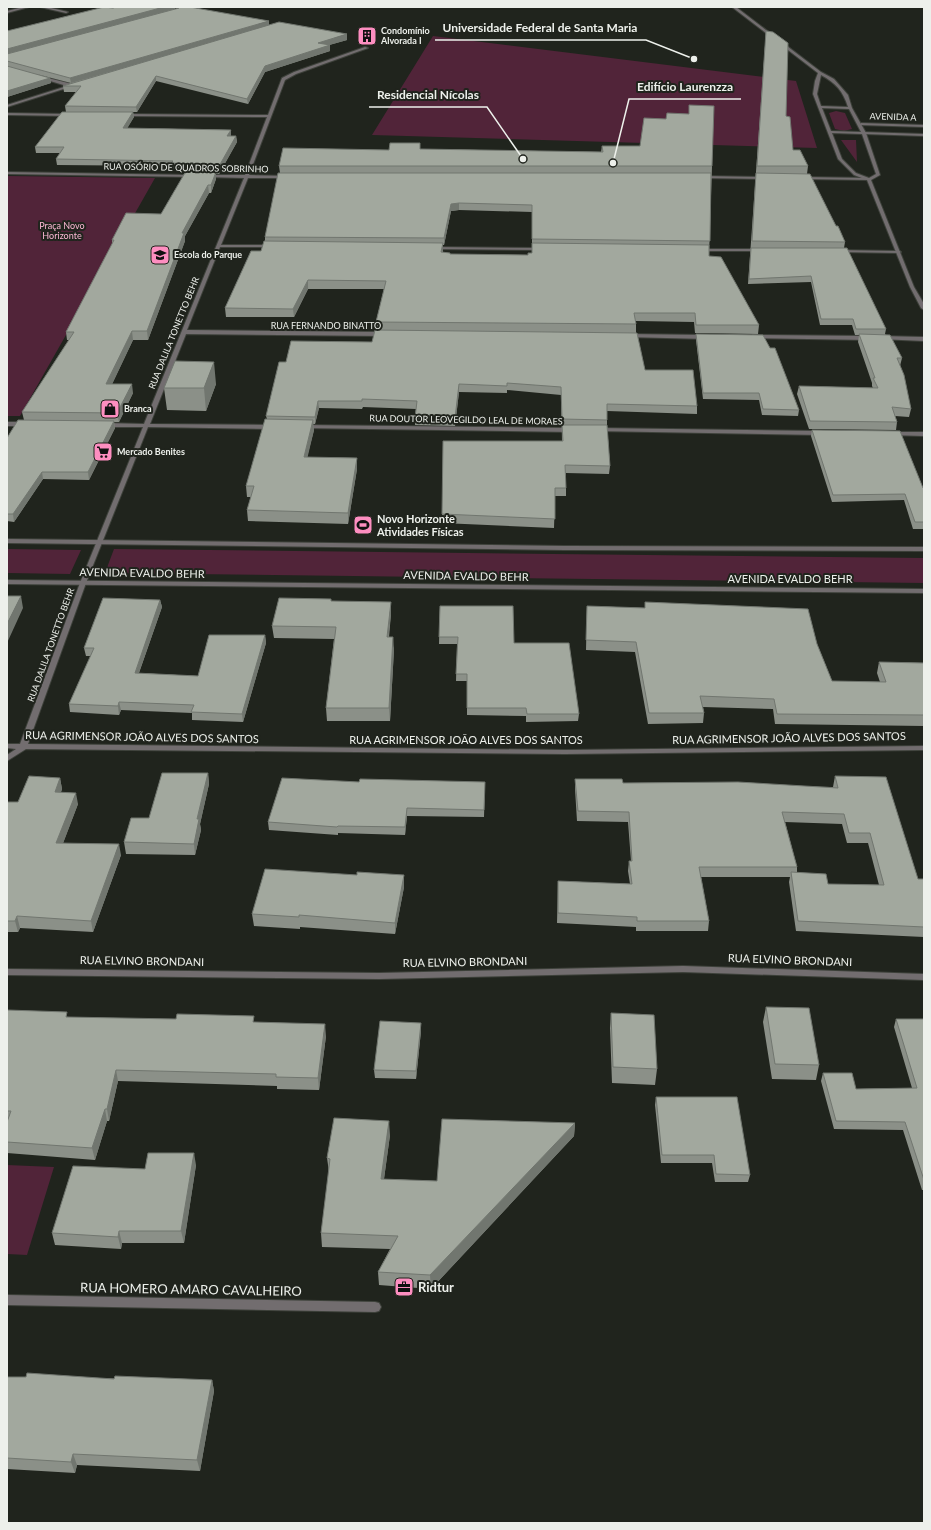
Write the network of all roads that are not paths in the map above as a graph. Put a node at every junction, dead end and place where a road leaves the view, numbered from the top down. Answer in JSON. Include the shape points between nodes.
{"nodes":[{"id":1,"x":27,"y":7,"type":"edge"},
{"id":2,"x":42,"y":7,"type":"edge"},
{"id":3,"x":734,"y":7,"type":"edge"},
{"id":4,"x":7,"y":12,"type":"edge"},
{"id":5,"x":66,"y":12,"type":"dead end"},
{"id":6,"x":366,"y":48,"type":"dead end"},
{"id":7,"x":820,"y":73,"type":"junction"},
{"id":8,"x":35,"y":76,"type":"edge"},
{"id":9,"x":78,"y":84,"type":"edge"},
{"id":10,"x":71,"y":86,"type":"junction"},
{"id":11,"x":7,"y":106,"type":"edge"},
{"id":12,"x":819,"y":107,"type":"junction"},
{"id":13,"x":850,"y":108,"type":"junction"},
{"id":14,"x":7,"y":114,"type":"edge"},
{"id":15,"x":75,"y":115,"type":"edge"},
{"id":16,"x":121,"y":115,"type":"edge"},
{"id":17,"x":270,"y":116,"type":"junction"},
{"id":18,"x":860,"y":124,"type":"junction"},
{"id":19,"x":924,"y":126,"type":"edge"},
{"id":20,"x":829,"y":132,"type":"junction"},
{"id":21,"x":864,"y":133,"type":"junction"},
{"id":22,"x":924,"y":135,"type":"edge"},
{"id":23,"x":7,"y":173,"type":"edge"},
{"id":24,"x":246,"y":176,"type":"junction"},
{"id":25,"x":693,"y":176,"type":"edge"},
{"id":26,"x":293,"y":177,"type":"edge"},
{"id":27,"x":770,"y":178,"type":"edge"},
{"id":28,"x":793,"y":178,"type":"edge"},
{"id":29,"x":869,"y":179,"type":"junction"},
{"id":30,"x":218,"y":246,"type":"junction"},
{"id":31,"x":280,"y":246,"type":"edge"},
{"id":32,"x":428,"y":247,"type":"edge"},
{"id":33,"x":549,"y":249,"type":"edge"},
{"id":34,"x":692,"y":250,"type":"edge"},
{"id":35,"x":764,"y":250,"type":"edge"},
{"id":36,"x":830,"y":251,"type":"edge"},
{"id":37,"x":899,"y":252,"type":"junction"},
{"id":38,"x":924,"y":308,"type":"edge"},
{"id":39,"x":184,"y":332,"type":"junction"},
{"id":40,"x":388,"y":334,"type":"edge"},
{"id":41,"x":619,"y":336,"type":"edge"},
{"id":42,"x":715,"y":337,"type":"edge"},
{"id":43,"x":747,"y":337,"type":"edge"},
{"id":44,"x":924,"y":339,"type":"edge"},
{"id":45,"x":7,"y":424,"type":"edge"},
{"id":46,"x":30,"y":424,"type":"edge"},
{"id":47,"x":102,"y":425,"type":"edge"},
{"id":48,"x":147,"y":425,"type":"junction"},
{"id":49,"x":279,"y":427,"type":"edge"},
{"id":50,"x":294,"y":427,"type":"edge"},
{"id":51,"x":576,"y":430,"type":"edge"},
{"id":52,"x":592,"y":430,"type":"edge"},
{"id":53,"x":829,"y":433,"type":"edge"},
{"id":54,"x":884,"y":434,"type":"edge"},
{"id":55,"x":924,"y":434,"type":"edge"},
{"id":56,"x":7,"y":541,"type":"edge"},
{"id":57,"x":101,"y":542,"type":"junction"},
{"id":58,"x":924,"y":549,"type":"edge"},
{"id":59,"x":7,"y":582,"type":"edge"},
{"id":60,"x":84,"y":583,"type":"junction"},
{"id":61,"x":924,"y":591,"type":"edge"},
{"id":62,"x":7,"y":746,"type":"edge"},
{"id":63,"x":23,"y":747,"type":"junction"},
{"id":64,"x":924,"y":748,"type":"edge"},
{"id":65,"x":7,"y":759,"type":"edge"},
{"id":66,"x":7,"y":972,"type":"edge"},
{"id":67,"x":924,"y":977,"type":"edge"},
{"id":68,"x":7,"y":1300,"type":"edge"},
{"id":69,"x":375,"y":1307,"type":"dead end"}],
"edges":[{"from":1,"to":4,"type":"street"},
{"from":2,"to":5,"type":"street"},
{"from":3,"to":7,"type":"street"},
{"from":6,"to":17,"type":"street","name":"RUA DALILA TONETTO BEHR","via":[[282,79]]},
{"from":7,"to":12,"type":"street","via":[[816,81],[815,94]]},
{"from":7,"to":13,"type":"street","via":[[833,80],[846,95]]},
{"from":8,"to":10,"type":"street"},
{"from":9,"to":10,"type":"street"},
{"from":10,"to":11,"type":"street"},
{"from":12,"to":13,"type":"street"},
{"from":12,"to":20,"type":"street"},
{"from":13,"to":18,"type":"street"},
{"from":14,"to":15,"type":"street"},
{"from":16,"to":17,"type":"street"},
{"from":17,"to":24,"type":"street","name":"RUA DALILA TONETTO BEHR"},
{"from":18,"to":19,"type":"street","name":"AVENIDA A"},
{"from":18,"to":21,"type":"street"},
{"from":20,"to":21,"type":"street","name":"AVENIDA A"},
{"from":20,"to":29,"type":"street","via":[[840,159],[855,174]]},
{"from":21,"to":22,"type":"street","name":"AVENIDA A"},
{"from":21,"to":29,"type":"street","via":[[878,175]]},
{"from":23,"to":24,"type":"street","name":"RUA OSÓRIO DE QUADROS SOBRINHO"},
{"from":24,"to":26,"type":"street","name":"RUA OSÓRIO DE QUADROS SOBRINHO"},
{"from":24,"to":30,"type":"street","name":"RUA DALILA TONETTO BEHR"},
{"from":25,"to":27,"type":"street"},
{"from":28,"to":29,"type":"street"},
{"from":29,"to":37,"type":"street"},
{"from":30,"to":31,"type":"street"},
{"from":30,"to":39,"type":"street","name":"RUA DALILA TONETTO BEHR"},
{"from":32,"to":33,"type":"street"},
{"from":34,"to":35,"type":"street"},
{"from":36,"to":37,"type":"street"},
{"from":37,"to":38,"type":"street","via":[[912,287]]},
{"from":39,"to":40,"type":"street","name":"RUA FERNANDO BINATTO"},
{"from":39,"to":48,"type":"street","name":"RUA DALILA TONETTO BEHR"},
{"from":41,"to":42,"type":"street"},
{"from":43,"to":44,"type":"street"},
{"from":45,"to":46,"type":"street"},
{"from":47,"to":48,"type":"street"},
{"from":48,"to":49,"type":"street"},
{"from":48,"to":57,"type":"street","name":"RUA DALILA TONETTO BEHR"},
{"from":50,"to":51,"type":"street","name":"RUA DOUTOR LEOVEGILDO LEAL DE MORAES"},
{"from":52,"to":53,"type":"street"},
{"from":54,"to":55,"type":"street"},
{"from":56,"to":57,"type":"street"},
{"from":57,"to":58,"type":"street","via":[[565,548]]},
{"from":57,"to":60,"type":"street","name":"RUA DALILA TONETTO BEHR"},
{"from":59,"to":60,"type":"street","name":"AVENIDA EVALDO BEHR"},
{"from":60,"to":61,"type":"street","name":"AVENIDA EVALDO BEHR"},
{"from":60,"to":63,"type":"street","name":"RUA DALILA TONETTO BEHR"},
{"from":62,"to":63,"type":"street","name":"RUA AGRIMENSOR JOÃO ALVES DOS SANTOS"},
{"from":63,"to":64,"type":"street","name":"RUA AGRIMENSOR JOÃO ALVES DOS SANTOS","via":[[565,752]]},
{"from":63,"to":65,"type":"street"},
{"from":66,"to":67,"type":"street","name":"RUA ELVINO BRONDANI","via":[[379,976],[683,969]]},
{"from":68,"to":69,"type":"street","name":"RUA HOMERO AMARO CAVALHEIRO"}]}
